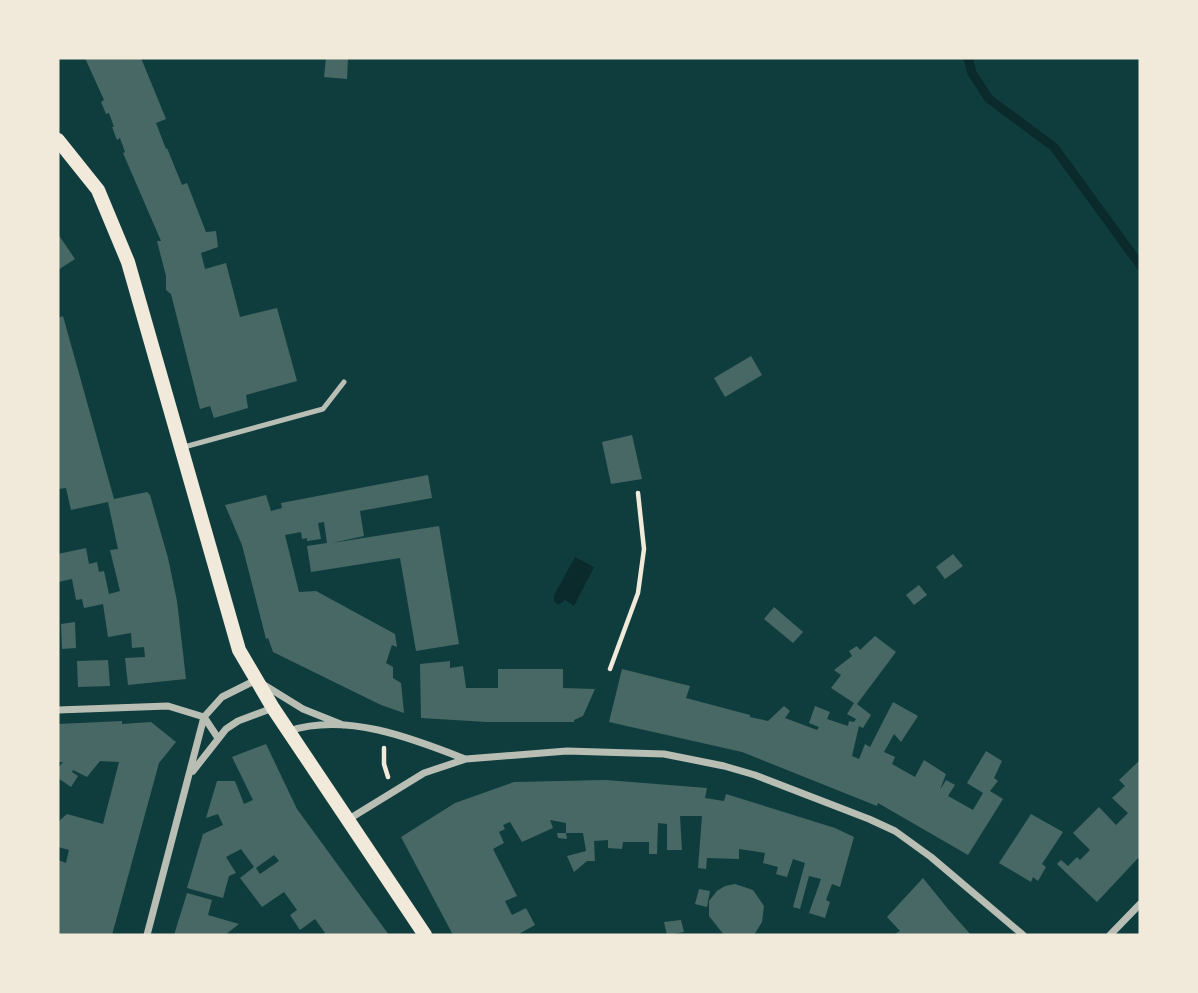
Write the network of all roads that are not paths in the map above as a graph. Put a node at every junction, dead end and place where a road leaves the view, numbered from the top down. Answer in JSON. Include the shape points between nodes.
{"nodes":[{"id":1,"x":58,"y":140,"type":"edge"},
{"id":2,"x":344,"y":382,"type":"dead end"},
{"id":3,"x":181,"y":448,"type":"junction"},
{"id":4,"x":256,"y":680,"type":"junction"},
{"id":5,"x":272,"y":708,"type":"junction"},
{"id":6,"x":58,"y":710,"type":"edge"},
{"id":7,"x":204,"y":717,"type":"junction"},
{"id":8,"x":342,"y":725,"type":"junction"},
{"id":9,"x":289,"y":731,"type":"junction"},
{"id":10,"x":218,"y":738,"type":"junction"},
{"id":11,"x":466,"y":759,"type":"junction"},
{"id":12,"x":190,"y":775,"type":"junction"},
{"id":13,"x":349,"y":819,"type":"junction"},
{"id":14,"x":1140,"y":904,"type":"edge"},
{"id":15,"x":146,"y":935,"type":"edge"},
{"id":16,"x":425,"y":935,"type":"edge"},
{"id":17,"x":1023,"y":935,"type":"edge"},
{"id":18,"x":1110,"y":935,"type":"edge"}],
"edges":[{"from":1,"to":3,"type":"main road","via":[[97,190],[128,262]]},
{"from":2,"to":3,"type":"lane","via":[[323,409]]},
{"from":3,"to":4,"type":"main road","via":[[239,650]]},
{"from":4,"to":5,"type":"main road"},
{"from":4,"to":7,"type":"street","via":[[222,697]]},
{"from":4,"to":8,"type":"street","via":[[303,709]]},
{"from":5,"to":9,"type":"main road"},
{"from":5,"to":10,"type":"street","via":[[238,721]]},
{"from":6,"to":7,"type":"street","via":[[168,706]]},
{"from":7,"to":10,"type":"street"},
{"from":7,"to":12,"type":"street"},
{"from":8,"to":9,"type":"street","via":[[309,725]]},
{"from":8,"to":11,"type":"street","via":[[425,744]]},
{"from":9,"to":13,"type":"main road"},
{"from":10,"to":12,"type":"street"},
{"from":11,"to":13,"type":"street","via":[[424,773]]},
{"from":11,"to":17,"type":"street","via":[[567,751],[664,754],[755,775],[895,831]]},
{"from":12,"to":15,"type":"street"},
{"from":13,"to":16,"type":"main road"},
{"from":14,"to":18,"type":"street"}]}
